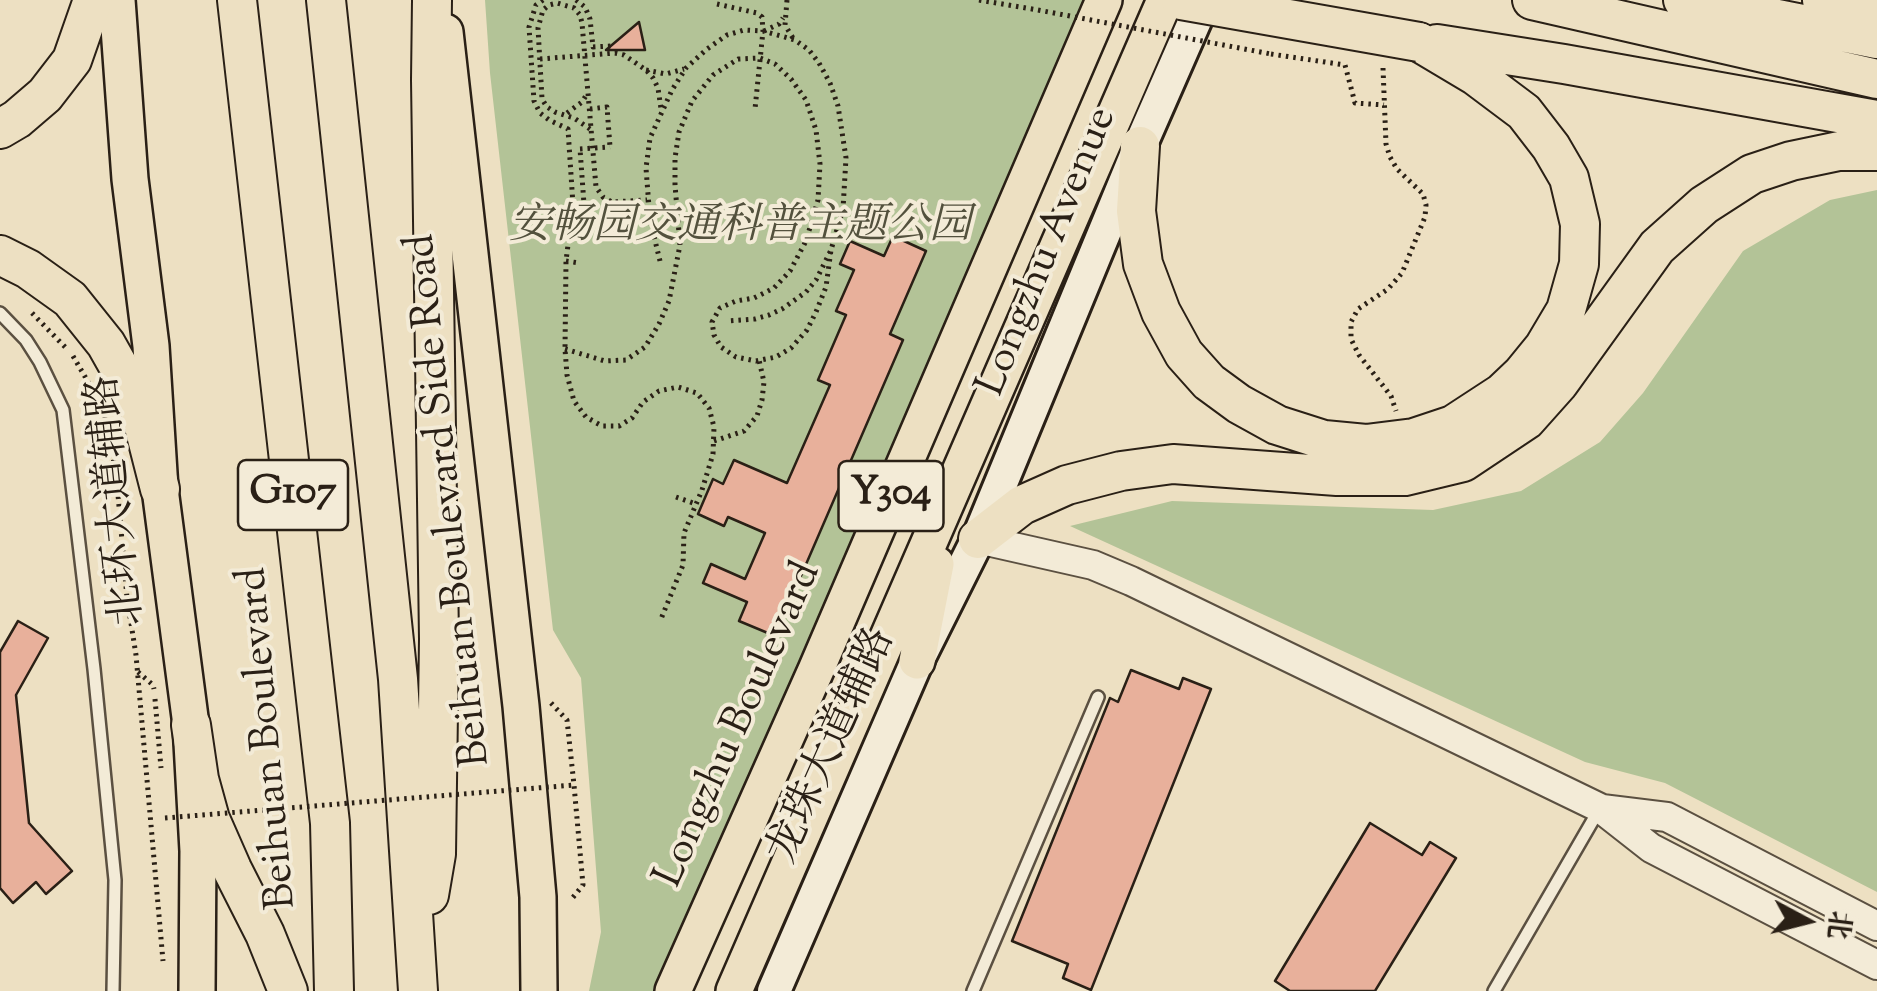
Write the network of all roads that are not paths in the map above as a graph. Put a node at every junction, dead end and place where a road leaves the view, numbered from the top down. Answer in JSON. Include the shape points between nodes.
{"nodes":[{"id":1,"x":93,"y":0,"type":"edge"},
{"id":2,"x":117,"y":0,"type":"edge"},
{"id":3,"x":237,"y":0,"type":"edge"},
{"id":4,"x":326,"y":0,"type":"edge"},
{"id":5,"x":432,"y":0,"type":"edge"},
{"id":6,"x":441,"y":0,"type":"edge"},
{"id":7,"x":1104,"y":0,"type":"edge"},
{"id":8,"x":1165,"y":0,"type":"edge"},
{"id":9,"x":1181,"y":0,"type":"edge"},
{"id":10,"x":1204,"y":0,"type":"edge"},
{"id":11,"x":1532,"y":0,"type":"edge"},
{"id":12,"x":1684,"y":0,"type":"edge"},
{"id":13,"x":1822,"y":0,"type":"edge"},
{"id":14,"x":1877,"y":10,"type":"edge"},
{"id":15,"x":1877,"y":39,"type":"edge"},
{"id":16,"x":1402,"y":48,"type":"junction"},
{"id":17,"x":1877,"y":79,"type":"edge"},
{"id":18,"x":1877,"y":120,"type":"edge"},
{"id":19,"x":0,"y":128,"type":"edge"},
{"id":20,"x":1140,"y":146,"type":"junction"},
{"id":21,"x":1877,"y":151,"type":"edge"},
{"id":22,"x":0,"y":255,"type":"edge"},
{"id":23,"x":0,"y":314,"type":"edge"},
{"id":24,"x":160,"y":489,"type":"junction"},
{"id":25,"x":948,"y":501,"type":"junction"},
{"id":26,"x":978,"y":540,"type":"junction"},
{"id":27,"x":917,"y":661,"type":"junction"},
{"id":28,"x":1098,"y":698,"type":"dead end"},
{"id":29,"x":190,"y":726,"type":"junction"},
{"id":30,"x":1600,"y":808,"type":"junction"},
{"id":31,"x":1877,"y":926,"type":"edge"},
{"id":32,"x":1877,"y":965,"type":"edge"},
{"id":33,"x":418,"y":982,"type":"edge"},
{"id":34,"x":113,"y":991,"type":"edge"},
{"id":35,"x":197,"y":991,"type":"edge"},
{"id":36,"x":288,"y":991,"type":"edge"},
{"id":37,"x":334,"y":991,"type":"edge"},
{"id":38,"x":539,"y":991,"type":"edge"},
{"id":39,"x":673,"y":991,"type":"edge"},
{"id":40,"x":734,"y":991,"type":"edge"},
{"id":41,"x":774,"y":991,"type":"edge"},
{"id":42,"x":973,"y":991,"type":"edge"},
{"id":43,"x":1494,"y":991,"type":"edge"}],
"edges":[{"from":1,"to":19,"type":"highway","via":[[72,60],[45,95]]},
{"from":2,"to":24,"type":"main road","name":"北环大道辅路"},
{"from":3,"to":37,"type":"highway","name":"Beihuan Boulevard","number":"G107","via":[[330,823]]},
{"from":4,"to":33,"type":"highway","number":"G107","via":[[398,679]]},
{"from":5,"to":33,"type":"highway","via":[[436,854]]},
{"from":6,"to":38,"type":"main road","name":"Beihuan Boulevard Side Road","via":[[521,706]]},
{"from":7,"to":39,"type":"main road","name":"Longzhu Boulevard","number":"Y304"},
{"from":8,"to":25,"type":"main road"},
{"from":9,"to":16,"type":"highway","bridge":true},
{"from":10,"to":20,"type":"main road","name":"Longzhu Avenue"},
{"from":11,"to":17,"type":"highway"},
{"from":12,"to":15,"type":"highway"},
{"from":13,"to":14,"type":"highway"},
{"from":16,"to":18,"type":"highway","via":[[1564,64]]},
{"from":16,"to":20,"type":"highway","via":[[1476,76],[1524,112],[1569,178],[1580,224],[1579,264],[1566,310],[1544,346],[1502,393],[1453,425],[1366,444],[1324,440],[1276,425],[1209,382],[1176,340],[1143,264],[1136,211]]},
{"from":20,"to":26,"type":"main road","name":"Longzhu Avenue"},
{"from":21,"to":26,"type":"highway","via":[[1839,150],[1792,161],[1752,174],[1704,205],[1657,247],[1526,420],[1463,462],[1405,476],[1173,464],[1121,471],[1022,505]]},
{"from":22,"to":24,"type":"highway","via":[[70,298],[106,344],[137,399]]},
{"from":23,"to":34,"type":"lane","via":[[26,340],[63,410],[115,880]]},
{"from":24,"to":29,"type":"main road","name":"北环大道辅路"},
{"from":25,"to":27,"type":"main road"},
{"from":25,"to":40,"type":"main road"},
{"from":26,"to":27,"type":"main road","name":"龙珠大道辅路"},
{"from":26,"to":30,"type":"street","via":[[1106,570]]},
{"from":27,"to":41,"type":"main road","name":"龙珠大道辅路"},
{"from":28,"to":42,"type":"lane"},
{"from":29,"to":35,"type":"main road","name":"北环大道辅路"},
{"from":29,"to":36,"type":"highway","via":[[210,820]]},
{"from":30,"to":31,"type":"street","via":[[1667,817]]},
{"from":30,"to":32,"type":"street","via":[[1650,848]]},
{"from":30,"to":43,"type":"lane"}]}
